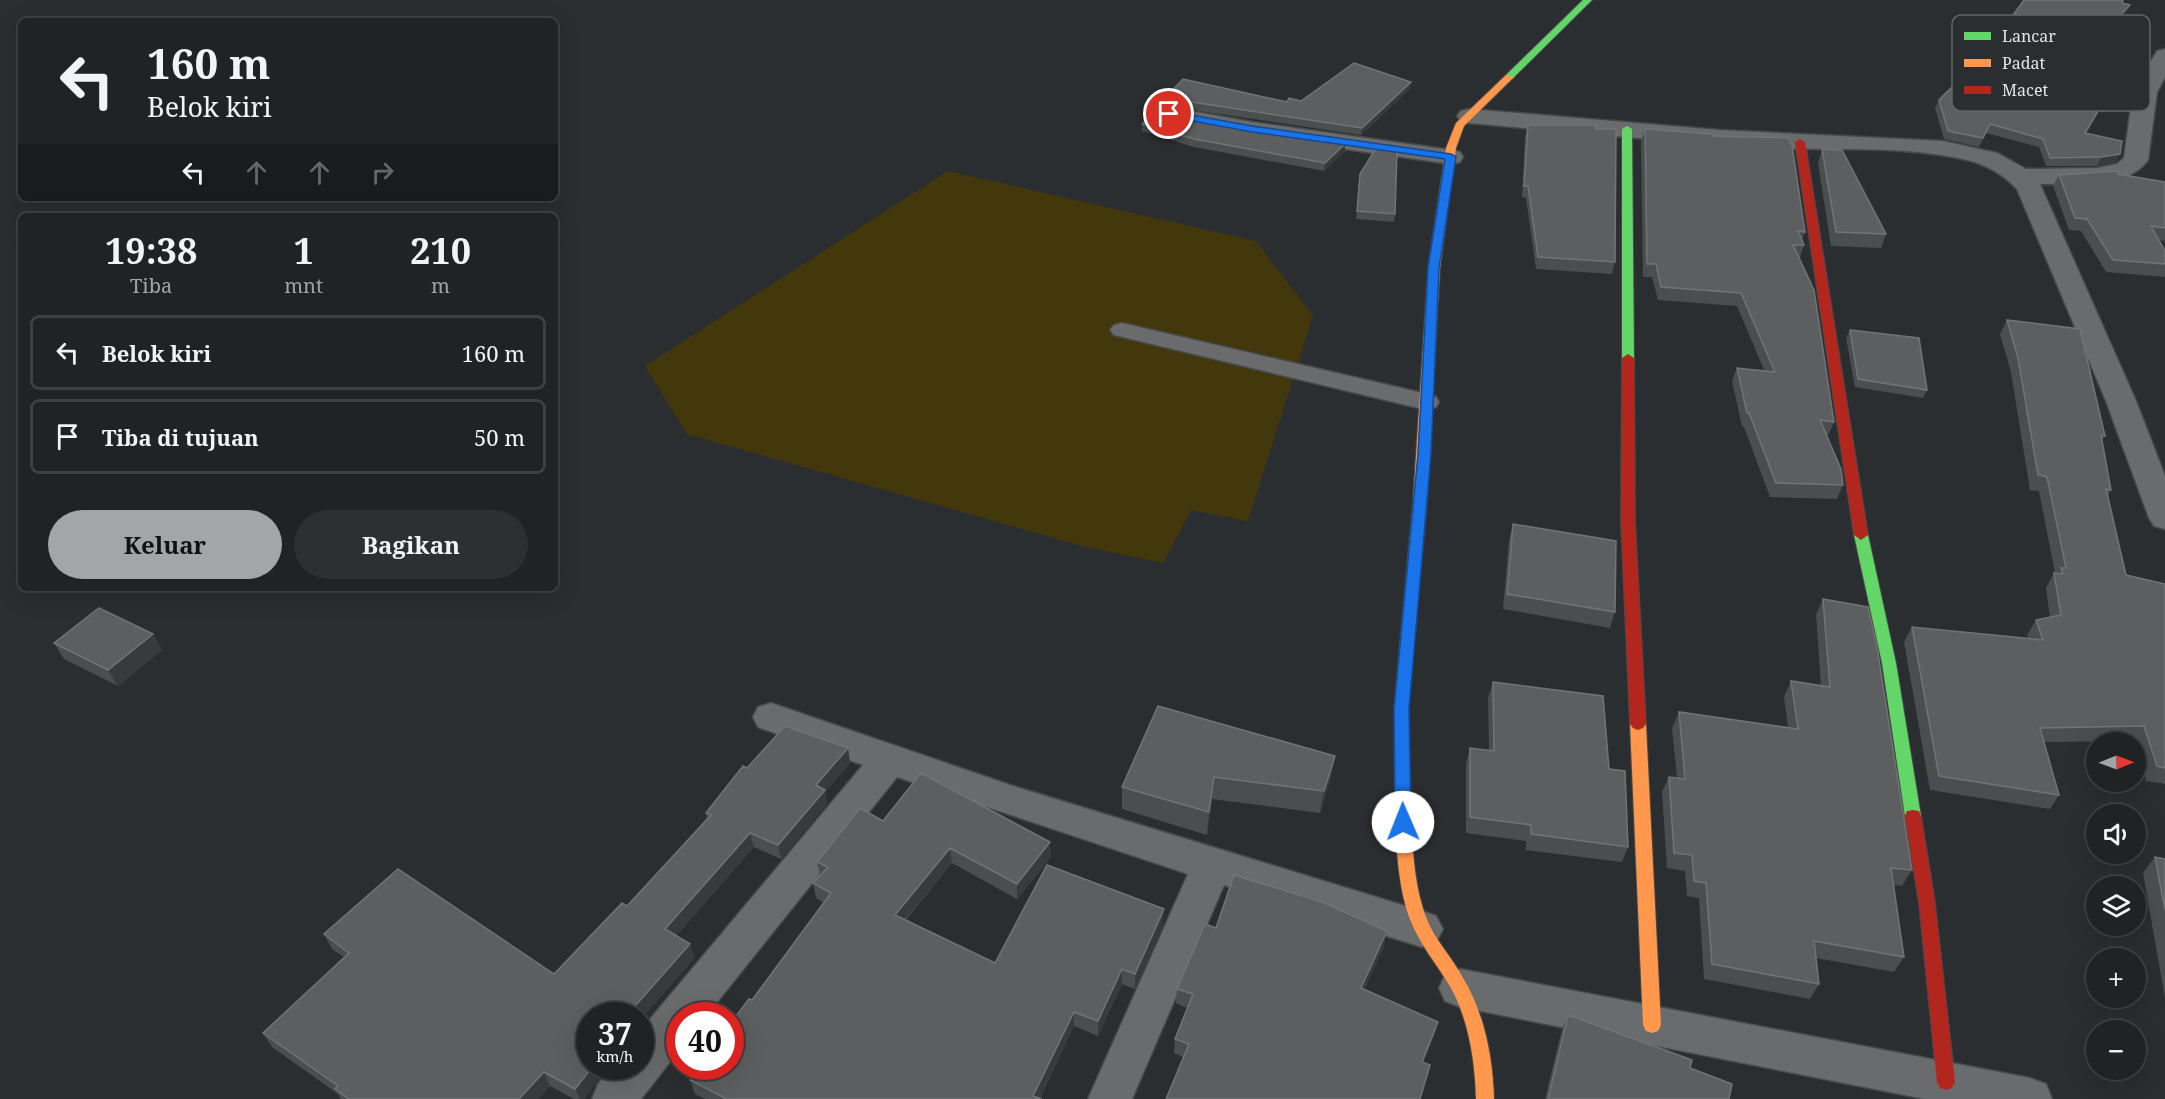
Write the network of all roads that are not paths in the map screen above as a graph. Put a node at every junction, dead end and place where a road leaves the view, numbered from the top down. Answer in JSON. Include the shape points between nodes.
{"nodes":[{"id":1,"x":1588,"y":0,"type":"edge"},
{"id":2,"x":2165,"y":56,"type":"edge"},
{"id":3,"x":2150,"y":83,"type":"edge"},
{"id":4,"x":2142,"y":111,"type":"edge"},
{"id":5,"x":1169,"y":114,"type":"edge"},
{"id":6,"x":1469,"y":116,"type":"junction"},
{"id":7,"x":1627,"y":129,"type":"junction"},
{"id":8,"x":1800,"y":142,"type":"junction"},
{"id":9,"x":1451,"y":157,"type":"junction"},
{"id":10,"x":2021,"y":177,"type":"junction"},
{"id":11,"x":1122,"y":330,"type":"dead end"},
{"id":12,"x":1427,"y":402,"type":"junction"},
{"id":13,"x":2165,"y":518,"type":"edge"},
{"id":14,"x":771,"y":717,"type":"dead end"},
{"id":15,"x":888,"y":761,"type":"junction"},
{"id":16,"x":1212,"y":866,"type":"junction"},
{"id":17,"x":1422,"y":929,"type":"junction"},
{"id":18,"x":1460,"y":988,"type":"junction"},
{"id":19,"x":691,"y":1002,"type":"edge"},
{"id":20,"x":1652,"y":1025,"type":"junction"},
{"id":21,"x":666,"y":1033,"type":"edge"},
{"id":22,"x":654,"y":1048,"type":"edge"},
{"id":23,"x":629,"y":1080,"type":"edge"},
{"id":24,"x":1946,"y":1082,"type":"junction"},
{"id":25,"x":614,"y":1099,"type":"edge"},
{"id":26,"x":1110,"y":1099,"type":"edge"},
{"id":27,"x":1485,"y":1099,"type":"edge"},
{"id":28,"x":2030,"y":1099,"type":"edge"}],
"edges":[{"from":1,"to":6,"type":"street"},
{"from":2,"to":3,"type":"street"},
{"from":4,"to":10,"type":"street","via":[[2136,160],[2126,169],[2097,176]]},
{"from":5,"to":9,"type":"street"},
{"from":6,"to":7,"type":"street"},
{"from":6,"to":9,"type":"street","via":[[1459,125]]},
{"from":7,"to":8,"type":"street"},
{"from":7,"to":20,"type":"street","via":[[1628,522]]},
{"from":8,"to":10,"type":"street","via":[[1964,152],[1990,158]]},
{"from":8,"to":24,"type":"street","via":[[1863,549],[1889,663],[1927,903]]},
{"from":9,"to":12,"type":"street","via":[[1434,268]]},
{"from":10,"to":13,"type":"street","via":[[2029,186],[2121,401]]},
{"from":11,"to":12,"type":"lane"},
{"from":12,"to":17,"type":"street","via":[[1401,709],[1408,879]]},
{"from":14,"to":15,"type":"street"},
{"from":15,"to":16,"type":"street"},
{"from":15,"to":19,"type":"street"},
{"from":16,"to":17,"type":"street"},
{"from":16,"to":26,"type":"street"},
{"from":17,"to":18,"type":"street"},
{"from":18,"to":20,"type":"street"},
{"from":18,"to":27,"type":"street","via":[[1475,1030]]},
{"from":20,"to":24,"type":"street"},
{"from":21,"to":22,"type":"street"},
{"from":23,"to":25,"type":"street"},
{"from":24,"to":28,"type":"street"}]}
